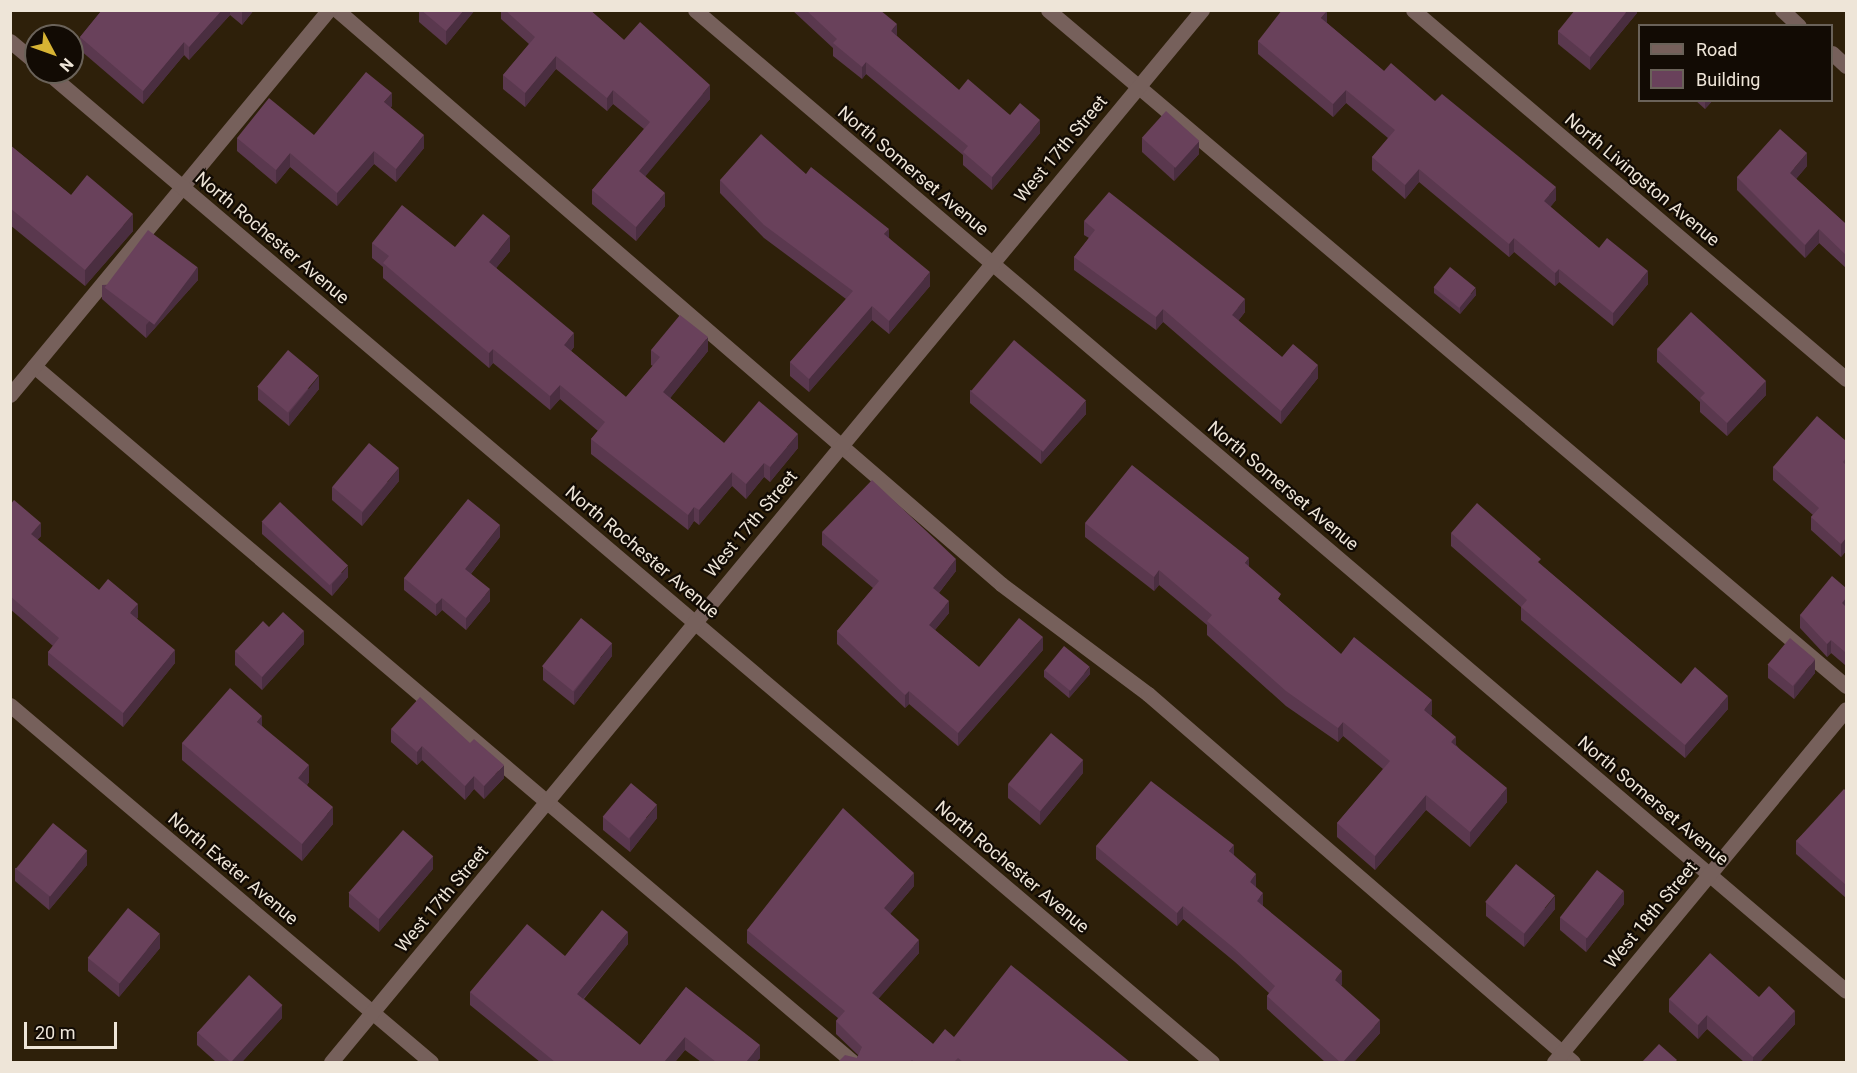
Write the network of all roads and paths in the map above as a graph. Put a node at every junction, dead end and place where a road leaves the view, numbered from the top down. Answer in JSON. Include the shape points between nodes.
{"nodes":[{"id":1,"x":329,"y":10,"type":"edge"},
{"id":2,"x":337,"y":10,"type":"edge"},
{"id":3,"x":695,"y":10,"type":"edge"},
{"id":4,"x":1048,"y":10,"type":"edge"},
{"id":5,"x":1202,"y":10,"type":"edge"},
{"id":6,"x":1413,"y":10,"type":"edge"},
{"id":7,"x":1782,"y":10,"type":"edge"},
{"id":8,"x":1797,"y":24,"type":"edge"},
{"id":9,"x":10,"y":41,"type":"edge"},
{"id":10,"x":24,"y":53,"type":"edge"},
{"id":11,"x":1833,"y":54,"type":"edge"},
{"id":12,"x":1846,"y":66,"type":"edge"},
{"id":13,"x":61,"y":84,"type":"edge"},
{"id":14,"x":1138,"y":88,"type":"junction"},
{"id":15,"x":183,"y":188,"type":"junction"},
{"id":16,"x":992,"y":263,"type":"junction"},
{"id":17,"x":34,"y":366,"type":"junction"},
{"id":18,"x":1846,"y":379,"type":"edge"},
{"id":19,"x":10,"y":395,"type":"edge"},
{"id":20,"x":844,"y":443,"type":"junction"},
{"id":21,"x":695,"y":623,"type":"junction"},
{"id":22,"x":1846,"y":686,"type":"edge"},
{"id":23,"x":10,"y":705,"type":"edge"},
{"id":24,"x":1846,"y":709,"type":"edge"},
{"id":25,"x":546,"y":802,"type":"junction"},
{"id":26,"x":1710,"y":875,"type":"junction"},
{"id":27,"x":1846,"y":991,"type":"edge"},
{"id":28,"x":372,"y":1012,"type":"junction"},
{"id":29,"x":1563,"y":1059,"type":"edge"},
{"id":30,"x":331,"y":1062,"type":"edge"},
{"id":31,"x":431,"y":1062,"type":"edge"},
{"id":32,"x":853,"y":1062,"type":"edge"},
{"id":33,"x":1212,"y":1062,"type":"edge"}],
"edges":[{"from":1,"to":15,"type":"street"},
{"from":2,"to":20,"type":"street"},
{"from":3,"to":16,"type":"street","name":"North Somerset Avenue"},
{"from":4,"to":14,"type":"street"},
{"from":5,"to":14,"type":"street","name":"West 17th Street"},
{"from":6,"to":18,"type":"street","name":"North Livingston Avenue"},
{"from":7,"to":8,"type":"street"},
{"from":9,"to":10,"type":"street"},
{"from":11,"to":12,"type":"street"},
{"from":13,"to":15,"type":"street","name":"North Rochester Avenue"},
{"from":14,"to":16,"type":"street","name":"West 17th Street"},
{"from":14,"to":22,"type":"street"},
{"from":15,"to":17,"type":"street"},
{"from":15,"to":21,"type":"street","name":"North Rochester Avenue"},
{"from":16,"to":20,"type":"street","name":"West 17th Street"},
{"from":16,"to":26,"type":"street","name":"North Somerset Avenue"},
{"from":17,"to":19,"type":"street"},
{"from":17,"to":25,"type":"street"},
{"from":20,"to":21,"type":"street","name":"West 17th Street"},
{"from":20,"to":29,"type":"street","via":[[1010,591],[1148,694]]},
{"from":21,"to":25,"type":"street","name":"West 17th Street"},
{"from":21,"to":33,"type":"street","name":"North Rochester Avenue"},
{"from":23,"to":28,"type":"street","name":"North Exeter Avenue"},
{"from":24,"to":26,"type":"street","name":"West 18th Street"},
{"from":25,"to":28,"type":"street","name":"West 17th Street"},
{"from":25,"to":32,"type":"street"},
{"from":26,"to":27,"type":"street","name":"North Somerset Avenue"},
{"from":26,"to":29,"type":"street","name":"West 18th Street"},
{"from":28,"to":30,"type":"street","name":"West 17th Street"},
{"from":28,"to":31,"type":"street","name":"North Exeter Avenue"}]}
